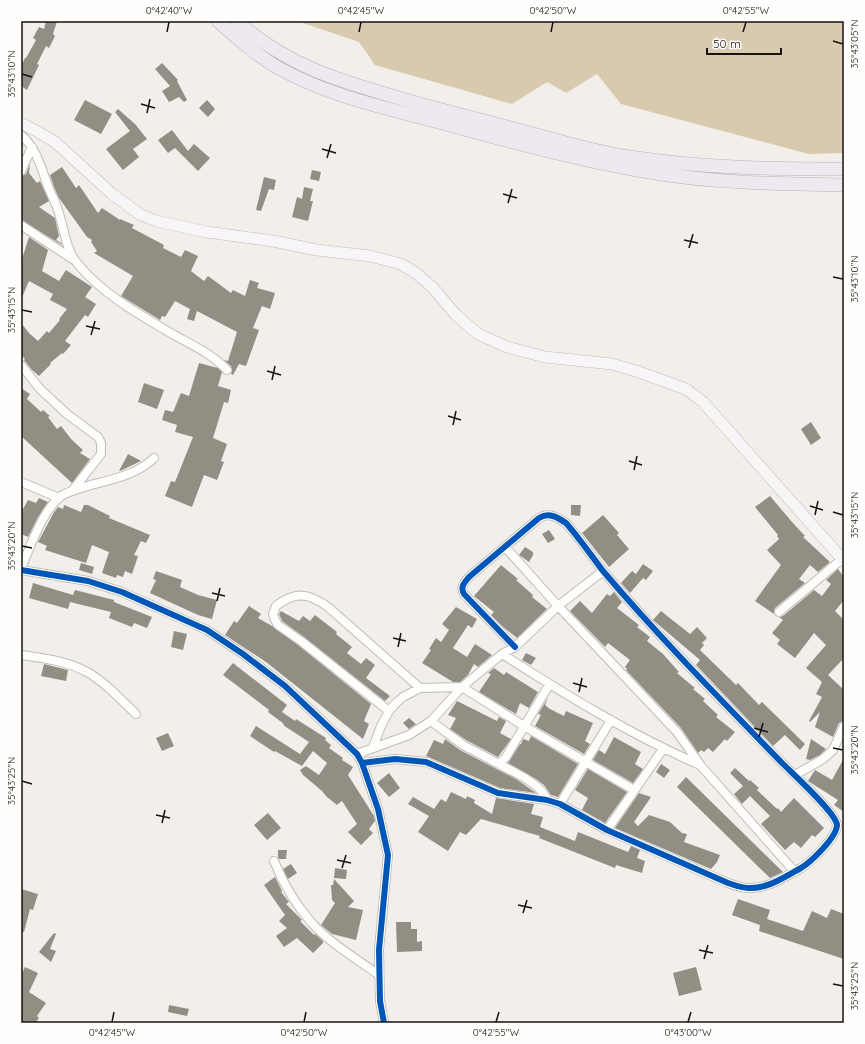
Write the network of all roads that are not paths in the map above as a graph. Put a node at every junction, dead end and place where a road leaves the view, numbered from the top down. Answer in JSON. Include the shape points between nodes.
{"nodes":[{"id":1,"x":218,"y":21,"type":"edge"},
{"id":2,"x":236,"y":21,"type":"edge"},
{"id":3,"x":21,"y":124,"type":"edge"},
{"id":4,"x":21,"y":135,"type":"edge"},
{"id":5,"x":32,"y":147,"type":"junction"},
{"id":6,"x":844,"y":170,"type":"edge"},
{"id":7,"x":21,"y":172,"type":"edge"},
{"id":8,"x":844,"y":185,"type":"edge"},
{"id":9,"x":21,"y":227,"type":"edge"},
{"id":10,"x":76,"y":262,"type":"junction"},
{"id":11,"x":21,"y":365,"type":"edge"},
{"id":12,"x":227,"y":370,"type":"dead end"},
{"id":13,"x":154,"y":458,"type":"dead end"},
{"id":14,"x":21,"y":482,"type":"edge"},
{"id":15,"x":72,"y":491,"type":"junction"},
{"id":16,"x":59,"y":498,"type":"junction"},
{"id":17,"x":506,"y":548,"type":"junction"},
{"id":18,"x":843,"y":560,"type":"edge"},
{"id":19,"x":21,"y":569,"type":"edge"},
{"id":20,"x":603,"y":571,"type":"junction"},
{"id":21,"x":558,"y":606,"type":"junction"},
{"id":22,"x":779,"y":612,"type":"dead end"},
{"id":23,"x":515,"y":647,"type":"junction"},
{"id":24,"x":502,"y":654,"type":"junction"},
{"id":25,"x":21,"y":655,"type":"edge"},
{"id":26,"x":549,"y":685,"type":"junction"},
{"id":27,"x":462,"y":687,"type":"junction"},
{"id":28,"x":420,"y":688,"type":"junction"},
{"id":29,"x":389,"y":711,"type":"junction"},
{"id":30,"x":136,"y":714,"type":"dead end"},
{"id":31,"x":611,"y":720,"type":"junction"},
{"id":32,"x":431,"y":721,"type":"junction"},
{"id":33,"x":524,"y":726,"type":"junction"},
{"id":34,"x":844,"y":726,"type":"edge"},
{"id":35,"x":374,"y":747,"type":"junction"},
{"id":36,"x":663,"y":749,"type":"junction"},
{"id":37,"x":357,"y":754,"type":"junction"},
{"id":38,"x":585,"y":762,"type":"junction"},
{"id":39,"x":362,"y":763,"type":"junction"},
{"id":40,"x":499,"y":764,"type":"junction"},
{"id":41,"x":701,"y":766,"type":"junction"},
{"id":42,"x":795,"y":775,"type":"junction"},
{"id":43,"x":634,"y":790,"type":"junction"},
{"id":44,"x":547,"y":800,"type":"junction"},
{"id":45,"x":560,"y":804,"type":"junction"},
{"id":46,"x":607,"y":830,"type":"junction"},
{"id":47,"x":274,"y":861,"type":"dead end"},
{"id":48,"x":795,"y":872,"type":"junction"},
{"id":49,"x":379,"y":975,"type":"junction"},
{"id":50,"x":384,"y":1023,"type":"edge"}],
"edges":[{"from":1,"to":8,"type":"highway","via":[[255,53],[296,77],[349,97],[479,133],[552,152],[651,172],[777,184]]},
{"from":2,"to":6,"type":"highway","via":[[266,45],[317,72],[462,116],[571,144],[636,158],[711,166]]},
{"from":3,"to":18,"type":"main road","via":[[56,142],[111,193],[139,214],[156,221],[317,250],[370,256],[401,264],[433,288],[456,315],[478,334],[507,347],[545,357],[612,364],[686,389],[703,402]]},
{"from":4,"to":5,"type":"street"},
{"from":5,"to":7,"type":"street"},
{"from":5,"to":10,"type":"street","via":[[60,216],[68,248]]},
{"from":9,"to":10,"type":"street"},
{"from":10,"to":12,"type":"street","via":[[96,283],[141,316],[206,352]]},
{"from":11,"to":15,"type":"street","via":[[40,389],[67,414],[98,437],[101,443],[101,454]]},
{"from":13,"to":15,"type":"street","via":[[129,474]]},
{"from":14,"to":16,"type":"street"},
{"from":15,"to":16,"type":"street"},
{"from":16,"to":19,"type":"street","via":[[50,507]]},
{"from":17,"to":20,"type":"street","via":[[539,518],[551,515],[566,523]]},
{"from":17,"to":21,"type":"street"},
{"from":17,"to":23,"type":"street","via":[[469,578],[462,588],[470,601]]},
{"from":18,"to":22,"type":"street"},
{"from":19,"to":37,"type":"street","via":[[88,581],[122,592],[207,630],[285,686]]},
{"from":20,"to":21,"type":"street"},
{"from":20,"to":42,"type":"street","via":[[707,686]]},
{"from":21,"to":23,"type":"street"},
{"from":21,"to":41,"type":"street","via":[[677,732]]},
{"from":23,"to":24,"type":"street"},
{"from":24,"to":26,"type":"street"},
{"from":24,"to":27,"type":"street"},
{"from":25,"to":30,"type":"street","via":[[68,664],[86,671],[110,688]]},
{"from":26,"to":31,"type":"street"},
{"from":26,"to":33,"type":"street"},
{"from":27,"to":28,"type":"street"},
{"from":27,"to":32,"type":"street"},
{"from":27,"to":33,"type":"street"},
{"from":28,"to":29,"type":"street","via":[[403,697]]},
{"from":28,"to":29,"type":"street","via":[[319,601],[304,595],[283,600],[276,606],[273,614],[278,625]]},
{"from":29,"to":35,"type":"street"},
{"from":31,"to":36,"type":"street"},
{"from":31,"to":38,"type":"street"},
{"from":32,"to":35,"type":"street","via":[[408,735]]},
{"from":32,"to":40,"type":"street","via":[[463,745]]},
{"from":33,"to":38,"type":"street"},
{"from":33,"to":40,"type":"street","via":[[506,757]]},
{"from":34,"to":42,"type":"street","via":[[834,750],[823,760]]},
{"from":35,"to":37,"type":"street"},
{"from":36,"to":41,"type":"street"},
{"from":36,"to":43,"type":"street"},
{"from":37,"to":39,"type":"street"},
{"from":38,"to":43,"type":"street"},
{"from":38,"to":45,"type":"street"},
{"from":39,"to":44,"type":"street","via":[[395,759],[426,762],[498,793]]},
{"from":39,"to":49,"type":"street","via":[[378,809],[388,855]]},
{"from":40,"to":44,"type":"street","via":[[535,785]]},
{"from":41,"to":48,"type":"street"},
{"from":42,"to":48,"type":"street","via":[[831,813],[837,826],[829,842],[807,865]]},
{"from":43,"to":46,"type":"street"},
{"from":44,"to":45,"type":"street"},
{"from":45,"to":46,"type":"street"},
{"from":46,"to":48,"type":"street","via":[[747,889],[780,881]]},
{"from":47,"to":49,"type":"street","via":[[282,882],[311,923]]},
{"from":49,"to":50,"type":"street"}]}
